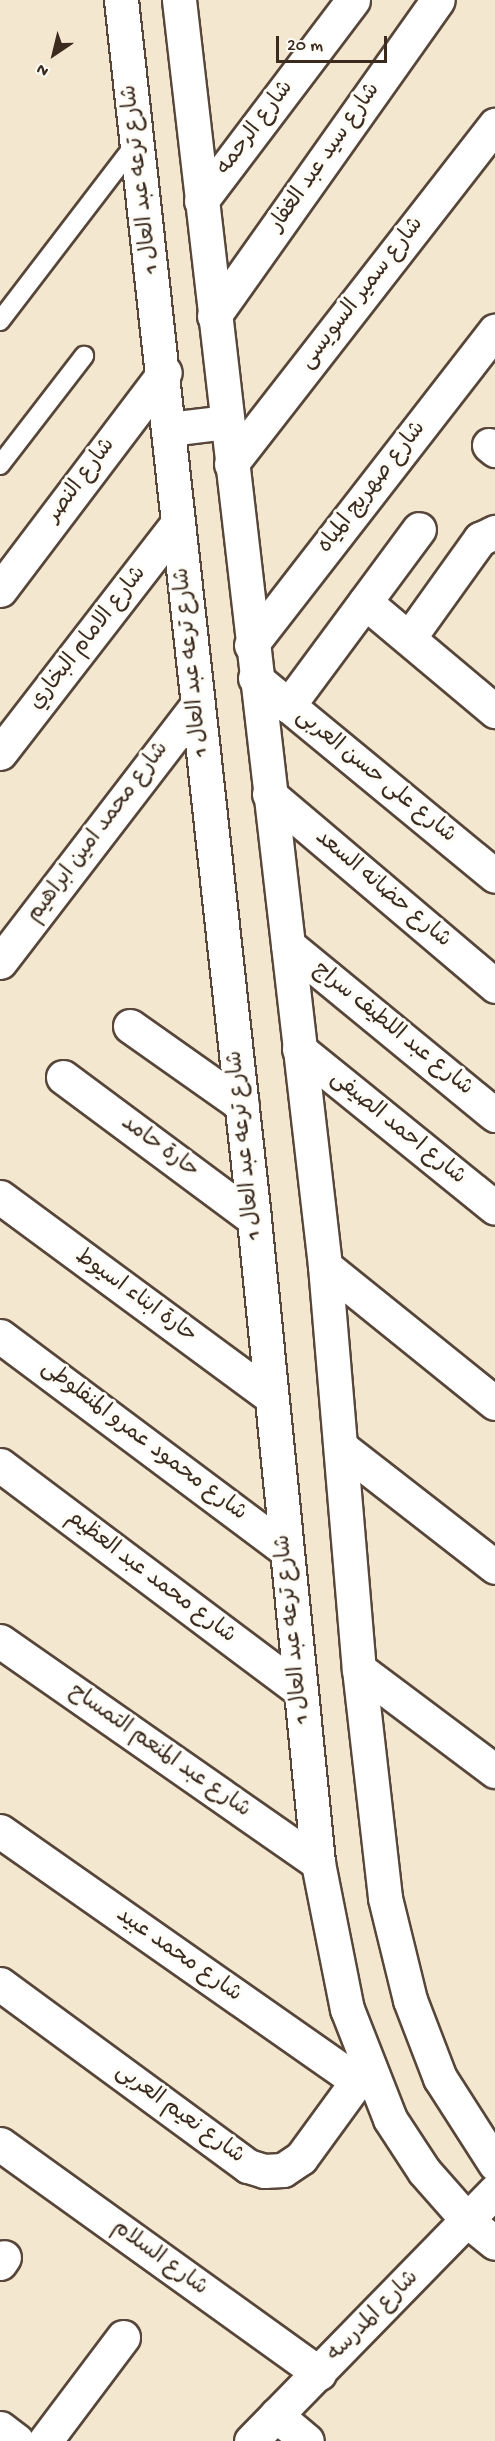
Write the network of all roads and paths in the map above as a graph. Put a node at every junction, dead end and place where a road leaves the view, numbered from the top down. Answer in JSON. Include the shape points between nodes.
{"nodes":[{"id":1,"x":121,"y":0,"type":"edge"},
{"id":2,"x":353,"y":0,"type":"edge"},
{"id":3,"x":438,"y":0,"type":"edge"},
{"id":4,"x":181,"y":2,"type":"edge"},
{"id":5,"x":495,"y":125,"type":"edge"},
{"id":6,"x":138,"y":140,"type":"junction"},
{"id":7,"x":201,"y":201,"type":"junction"},
{"id":8,"x":214,"y":316,"type":"junction"},
{"id":9,"x":0,"y":321,"type":"edge"},
{"id":10,"x":495,"y":331,"type":"edge"},
{"id":11,"x":84,"y":357,"type":"dead end"},
{"id":12,"x":165,"y":372,"type":"junction"},
{"id":13,"x":226,"y":422,"type":"junction"},
{"id":14,"x":169,"y":429,"type":"junction"},
{"id":15,"x":231,"y":464,"type":"junction"},
{"id":16,"x":0,"y":465,"type":"edge"},
{"id":17,"x":177,"y":524,"type":"junction"},
{"id":18,"x":419,"y":529,"type":"dead end"},
{"id":19,"x":495,"y":532,"type":"edge"},
{"id":20,"x":0,"y":590,"type":"edge"},
{"id":21,"x":365,"y":602,"type":"junction"},
{"id":22,"x":409,"y":639,"type":"junction"},
{"id":23,"x":251,"y":645,"type":"junction"},
{"id":24,"x":255,"y":678,"type":"junction"},
{"id":25,"x":197,"y":705,"type":"junction"},
{"id":26,"x":288,"y":706,"type":"junction"},
{"id":27,"x":495,"y":711,"type":"edge"},
{"id":28,"x":0,"y":753,"type":"edge"},
{"id":29,"x":269,"y":794,"type":"junction"},
{"id":30,"x":495,"y":876,"type":"edge"},
{"id":31,"x":288,"y":945,"type":"junction"},
{"id":32,"x":0,"y":962,"type":"edge"},
{"id":33,"x":495,"y":986,"type":"edge"},
{"id":34,"x":130,"y":1026,"type":"dead end"},
{"id":35,"x":299,"y":1049,"type":"junction"},
{"id":36,"x":63,"y":1077,"type":"dead end"},
{"id":37,"x":242,"y":1106,"type":"junction"},
{"id":38,"x":495,"y":1115,"type":"edge"},
{"id":39,"x":0,"y":1197,"type":"edge"},
{"id":40,"x":495,"y":1208,"type":"edge"},
{"id":41,"x":254,"y":1219,"type":"junction"},
{"id":42,"x":325,"y":1266,"type":"junction"},
{"id":43,"x":0,"y":1336,"type":"edge"},
{"id":44,"x":271,"y":1397,"type":"junction"},
{"id":45,"x":495,"y":1403,"type":"edge"},
{"id":46,"x":341,"y":1447,"type":"junction"},
{"id":47,"x":0,"y":1465,"type":"edge"},
{"id":48,"x":285,"y":1549,"type":"junction"},
{"id":49,"x":495,"y":1567,"type":"edge"},
{"id":50,"x":0,"y":1641,"type":"edge"},
{"id":51,"x":359,"y":1669,"type":"junction"},
{"id":52,"x":300,"y":1690,"type":"junction"},
{"id":53,"x":495,"y":1771,"type":"edge"},
{"id":54,"x":0,"y":1831,"type":"edge"},
{"id":55,"x":318,"y":1863,"type":"junction"},
{"id":56,"x":0,"y":1984,"type":"edge"},
{"id":57,"x":362,"y":2074,"type":"junction"},
{"id":58,"x":0,"y":2144,"type":"edge"},
{"id":59,"x":495,"y":2164,"type":"edge"},
{"id":60,"x":495,"y":2191,"type":"edge"},
{"id":61,"x":469,"y":2222,"type":"junction"},
{"id":62,"x":495,"y":2243,"type":"edge"},
{"id":63,"x":123,"y":2337,"type":"dead end"},
{"id":64,"x":319,"y":2373,"type":"junction"},
{"id":65,"x":276,"y":2415,"type":"junction"},
{"id":66,"x":0,"y":2428,"type":"edge"},
{"id":67,"x":17,"y":2441,"type":"edge"},
{"id":68,"x":45,"y":2441,"type":"edge"},
{"id":69,"x":251,"y":2441,"type":"edge"},
{"id":70,"x":307,"y":2441,"type":"edge"}],
"edges":[{"from":1,"to":6,"type":"street","name":"شارع ترعه عبد العال 1"},
{"from":2,"to":7,"type":"street","name":"شارع الرحمه"},
{"from":3,"to":8,"type":"street","name":"شارع سيد عبد الغفار"},
{"from":4,"to":7,"type":"street"},
{"from":5,"to":15,"type":"street","name":"شارع سمير السويسى"},
{"from":6,"to":9,"type":"lane"},
{"from":6,"to":12,"type":"street","name":"شارع ترعه عبد العال 1"},
{"from":7,"to":8,"type":"street"},
{"from":8,"to":13,"type":"street"},
{"from":10,"to":23,"type":"street","name":"شارع صهريج المياه"},
{"from":11,"to":16,"type":"lane"},
{"from":12,"to":14,"type":"street","name":"شارع ترعه عبد العال 1"},
{"from":12,"to":20,"type":"street","name":"شارع النصر"},
{"from":13,"to":14,"type":"street"},
{"from":13,"to":15,"type":"street"},
{"from":14,"to":17,"type":"street","name":"شارع ترعه عبد العال 1"},
{"from":15,"to":23,"type":"street"},
{"from":17,"to":25,"type":"street","name":"شارع ترعه عبد العال 1"},
{"from":17,"to":28,"type":"street","name":"شارع الامام البخاري"},
{"from":18,"to":21,"type":"street"},
{"from":19,"to":22,"type":"street","via":[[480,539]]},
{"from":21,"to":22,"type":"street"},
{"from":21,"to":26,"type":"street"},
{"from":22,"to":27,"type":"street"},
{"from":23,"to":24,"type":"street"},
{"from":24,"to":26,"type":"street","name":"شارع على حسن العربى"},
{"from":24,"to":29,"type":"street"},
{"from":25,"to":32,"type":"street","name":"شارع محمد امين ابراهيم"},
{"from":25,"to":37,"type":"street","name":"شارع ترعه عبد العال 1"},
{"from":26,"to":30,"type":"street","name":"شارع على حسن العربى"},
{"from":29,"to":31,"type":"street"},
{"from":29,"to":33,"type":"street","name":"شارع حضانه السعد"},
{"from":31,"to":35,"type":"street"},
{"from":31,"to":38,"type":"street","name":"شارع عبد اللطيف سراج"},
{"from":34,"to":37,"type":"street"},
{"from":35,"to":40,"type":"street","name":"شارع احمد الصيفى"},
{"from":35,"to":42,"type":"street"},
{"from":36,"to":41,"type":"street","name":"حارة حامد"},
{"from":37,"to":41,"type":"street","name":"شارع ترعه عبد العال 1"},
{"from":39,"to":44,"type":"street","name":"حارة ابناء اسيوط"},
{"from":41,"to":44,"type":"street","name":"شارع ترعه عبد العال 1"},
{"from":42,"to":45,"type":"street"},
{"from":42,"to":46,"type":"street"},
{"from":43,"to":48,"type":"street","name":"شارع محمود عمرو المنفلوطى"},
{"from":44,"to":48,"type":"street","name":"شارع ترعه عبد العال 1"},
{"from":46,"to":49,"type":"street"},
{"from":46,"to":51,"type":"street"},
{"from":47,"to":52,"type":"street","name":"شارع محمد عبد العظيم"},
{"from":48,"to":52,"type":"street","name":"شارع ترعه عبد العال 1"},
{"from":50,"to":55,"type":"street","name":"شارع عبد المنعم التمساح"},
{"from":51,"to":53,"type":"street"},
{"from":51,"to":59,"type":"street","via":[[385,1898],[410,2000],[440,2078]]},
{"from":52,"to":55,"type":"street","name":"شارع ترعه عبد العال 1"},
{"from":54,"to":57,"type":"street","name":"شارع محمد عبيد"},
{"from":55,"to":57,"type":"street","name":"شارع ترعه عبد العال 1"},
{"from":56,"to":57,"type":"street","name":"شارع نعيم العربى","via":[[248,2166],[264,2171],[283,2170],[301,2158]]},
{"from":57,"to":61,"type":"street","name":"شارع ترعه عبد العال 1","via":[[424,2171]]},
{"from":58,"to":64,"type":"street","name":"شارع السلام"},
{"from":60,"to":61,"type":"street","name":"شارع المدرسه"},
{"from":61,"to":62,"type":"street","name":"شارع ترعه عبد العال 1"},
{"from":61,"to":64,"type":"street","name":"شارع المدرسه"},
{"from":63,"to":68,"type":"street"},
{"from":64,"to":65,"type":"street","name":"شارع المدرسه"},
{"from":65,"to":69,"type":"street","name":"شارع المدرسه"},
{"from":65,"to":70,"type":"street"},
{"from":66,"to":67,"type":"street"}]}
